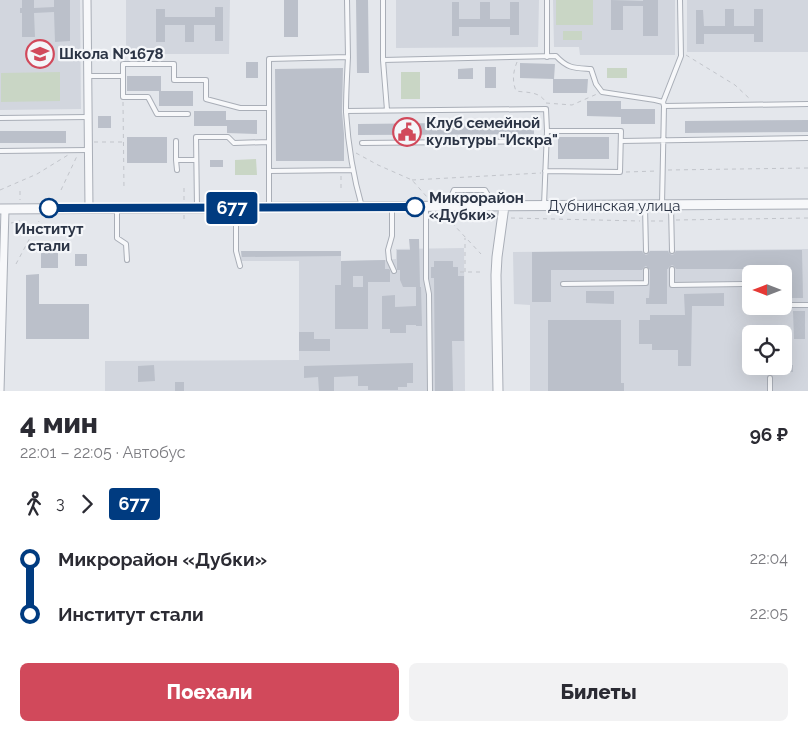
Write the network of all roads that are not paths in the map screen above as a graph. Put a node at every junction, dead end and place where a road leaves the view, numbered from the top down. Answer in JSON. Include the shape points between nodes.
{"nodes":[{"id":1,"x":87,"y":0,"type":"edge"},
{"id":2,"x":348,"y":0,"type":"edge"},
{"id":3,"x":383,"y":0,"type":"edge"},
{"id":4,"x":547,"y":0,"type":"edge"},
{"id":5,"x":680,"y":0,"type":"edge"},
{"id":6,"x":348,"y":57,"type":"junction"},
{"id":7,"x":547,"y":57,"type":"junction"},
{"id":8,"x":383,"y":60,"type":"junction"},
{"id":9,"x":87,"y":76,"type":"junction"},
{"id":10,"x":123,"y":76,"type":"junction"},
{"id":11,"x":664,"y":104,"type":"junction"},
{"id":12,"x":808,"y":104,"type":"edge"},
{"id":13,"x":269,"y":108,"type":"junction"},
{"id":14,"x":346,"y":110,"type":"junction"},
{"id":15,"x":387,"y":110,"type":"junction"},
{"id":16,"x":188,"y":114,"type":"dead end"},
{"id":17,"x":88,"y":117,"type":"junction"},
{"id":18,"x":0,"y":118,"type":"edge"},
{"id":19,"x":547,"y":131,"type":"junction"},
{"id":20,"x":808,"y":138,"type":"edge"},
{"id":21,"x":621,"y":140,"type":"junction"},
{"id":22,"x":663,"y":140,"type":"junction"},
{"id":23,"x":176,"y":141,"type":"dead end"},
{"id":24,"x":547,"y":141,"type":"junction"},
{"id":25,"x":269,"y":142,"type":"junction"},
{"id":26,"x":362,"y":143,"type":"dead end"},
{"id":27,"x":88,"y":146,"type":"junction"},
{"id":28,"x":0,"y":151,"type":"edge"},
{"id":29,"x":176,"y":160,"type":"junction"},
{"id":30,"x":196,"y":160,"type":"junction"},
{"id":31,"x":177,"y":170,"type":"dead end"},
{"id":32,"x":353,"y":170,"type":"junction"},
{"id":33,"x":269,"y":171,"type":"junction"},
{"id":34,"x":545,"y":172,"type":"junction"},
{"id":35,"x":808,"y":204,"type":"edge"},
{"id":36,"x":494,"y":206,"type":"junction"},
{"id":37,"x":504,"y":206,"type":"junction"},
{"id":38,"x":544,"y":206,"type":"junction"},
{"id":39,"x":645,"y":206,"type":"junction"},
{"id":40,"x":666,"y":206,"type":"junction"},
{"id":41,"x":362,"y":207,"type":"junction"},
{"id":42,"x":392,"y":207,"type":"junction"},
{"id":43,"x":426,"y":207,"type":"junction"},
{"id":44,"x":89,"y":208,"type":"junction"},
{"id":45,"x":117,"y":208,"type":"junction"},
{"id":46,"x":197,"y":208,"type":"junction"},
{"id":47,"x":236,"y":208,"type":"junction"},
{"id":48,"x":269,"y":208,"type":"junction"},
{"id":49,"x":2,"y":209,"type":"edge"},
{"id":50,"x":450,"y":210,"type":"junction"},
{"id":51,"x":646,"y":251,"type":"dead end"},
{"id":52,"x":672,"y":251,"type":"dead end"},
{"id":53,"x":127,"y":260,"type":"dead end"},
{"id":54,"x":240,"y":266,"type":"dead end"},
{"id":55,"x":672,"y":269,"type":"dead end"},
{"id":56,"x":646,"y":270,"type":"dead end"},
{"id":57,"x":394,"y":271,"type":"dead end"},
{"id":58,"x":563,"y":284,"type":"dead end"},
{"id":59,"x":742,"y":284,"type":"edge"},
{"id":60,"x":792,"y":305,"type":"edge"},
{"id":61,"x":808,"y":305,"type":"edge"},
{"id":62,"x":1,"y":331,"type":"edge"},
{"id":63,"x":0,"y":372,"type":"edge"},
{"id":64,"x":770,"y":378,"type":"dead end"},
{"id":65,"x":0,"y":391,"type":"edge"},
{"id":66,"x":430,"y":391,"type":"edge"},
{"id":67,"x":498,"y":391,"type":"edge"},
{"id":68,"x":770,"y":391,"type":"edge"}],
"edges":[{"from":1,"to":9,"type":"street"},
{"from":2,"to":6,"type":"lane"},
{"from":3,"to":8,"type":"lane"},
{"from":4,"to":7,"type":"lane"},
{"from":5,"to":11,"type":"lane","via":[[681,56]]},
{"from":6,"to":13,"type":"lane","via":[[269,59]]},
{"from":6,"to":14,"type":"lane"},
{"from":7,"to":8,"type":"lane"},
{"from":7,"to":11,"type":"lane","via":[[556,56],[574,68],[591,69],[602,92]]},
{"from":8,"to":15,"type":"lane"},
{"from":9,"to":10,"type":"lane"},
{"from":9,"to":17,"type":"street"},
{"from":10,"to":13,"type":"lane","via":[[123,64],[174,64],[174,80],[206,80],[206,99],[240,108]]},
{"from":10,"to":16,"type":"lane","via":[[123,97],[148,97],[157,114]]},
{"from":11,"to":12,"type":"lane"},
{"from":11,"to":22,"type":"lane"},
{"from":13,"to":25,"type":"lane"},
{"from":14,"to":15,"type":"lane"},
{"from":14,"to":32,"type":"lane"},
{"from":15,"to":19,"type":"lane","via":[[546,109]]},
{"from":17,"to":18,"type":"lane"},
{"from":17,"to":27,"type":"street"},
{"from":19,"to":21,"type":"lane","via":[[621,132]]},
{"from":19,"to":24,"type":"lane"},
{"from":20,"to":22,"type":"lane"},
{"from":21,"to":22,"type":"lane"},
{"from":21,"to":34,"type":"lane","via":[[620,172]]},
{"from":22,"to":40,"type":"lane"},
{"from":23,"to":29,"type":"lane"},
{"from":24,"to":26,"type":"lane"},
{"from":24,"to":34,"type":"lane"},
{"from":25,"to":30,"type":"lane","via":[[234,143],[228,137],[196,137]]},
{"from":25,"to":33,"type":"lane"},
{"from":27,"to":28,"type":"lane","via":[[77,150]]},
{"from":27,"to":44,"type":"street"},
{"from":29,"to":30,"type":"lane"},
{"from":29,"to":31,"type":"lane"},
{"from":30,"to":46,"type":"lane"},
{"from":32,"to":33,"type":"lane"},
{"from":32,"to":41,"type":"lane"},
{"from":33,"to":48,"type":"lane"},
{"from":34,"to":38,"type":"lane"},
{"from":35,"to":40,"type":"street","name":"Дубнинская улица"},
{"from":36,"to":37,"type":"street","name":"Дубнинская улица"},
{"from":36,"to":50,"type":"street","name":"Дубнинская улица"},
{"from":36,"to":50,"type":"lane","via":[[485,190],[454,190]]},
{"from":37,"to":38,"type":"street","name":"Дубнинская улица"},
{"from":37,"to":67,"type":"street","via":[[496,275]]},
{"from":38,"to":39,"type":"street","name":"Дубнинская улица"},
{"from":39,"to":40,"type":"street","name":"Дубнинская улица"},
{"from":39,"to":51,"type":"lane"},
{"from":40,"to":52,"type":"lane","via":[[671,221]]},
{"from":41,"to":42,"type":"street","name":"Дубнинская улица"},
{"from":41,"to":48,"type":"street","name":"Дубнинская улица"},
{"from":42,"to":43,"type":"street","name":"Дубнинская улица"},
{"from":42,"to":57,"type":"lane","via":[[392,236],[388,250]]},
{"from":43,"to":50,"type":"street","name":"Дубнинская улица"},
{"from":43,"to":66,"type":"lane"},
{"from":44,"to":45,"type":"street","name":"Дубнинская улица"},
{"from":44,"to":49,"type":"street","name":"Дубнинская улица"},
{"from":45,"to":46,"type":"street","name":"Дубнинская улица"},
{"from":45,"to":53,"type":"lane","via":[[117,238],[126,244]]},
{"from":46,"to":47,"type":"street","name":"Дубнинская улица"},
{"from":47,"to":48,"type":"street","name":"Дубнинская улица"},
{"from":47,"to":54,"type":"lane","via":[[236,251]]},
{"from":49,"to":62,"type":"street"},
{"from":55,"to":59,"type":"lane","via":[[672,285]]},
{"from":56,"to":58,"type":"lane","via":[[646,283]]},
{"from":60,"to":61,"type":"lane"},
{"from":62,"to":63,"type":"street"},
{"from":63,"to":65,"type":"street"},
{"from":64,"to":68,"type":"lane"}]}
